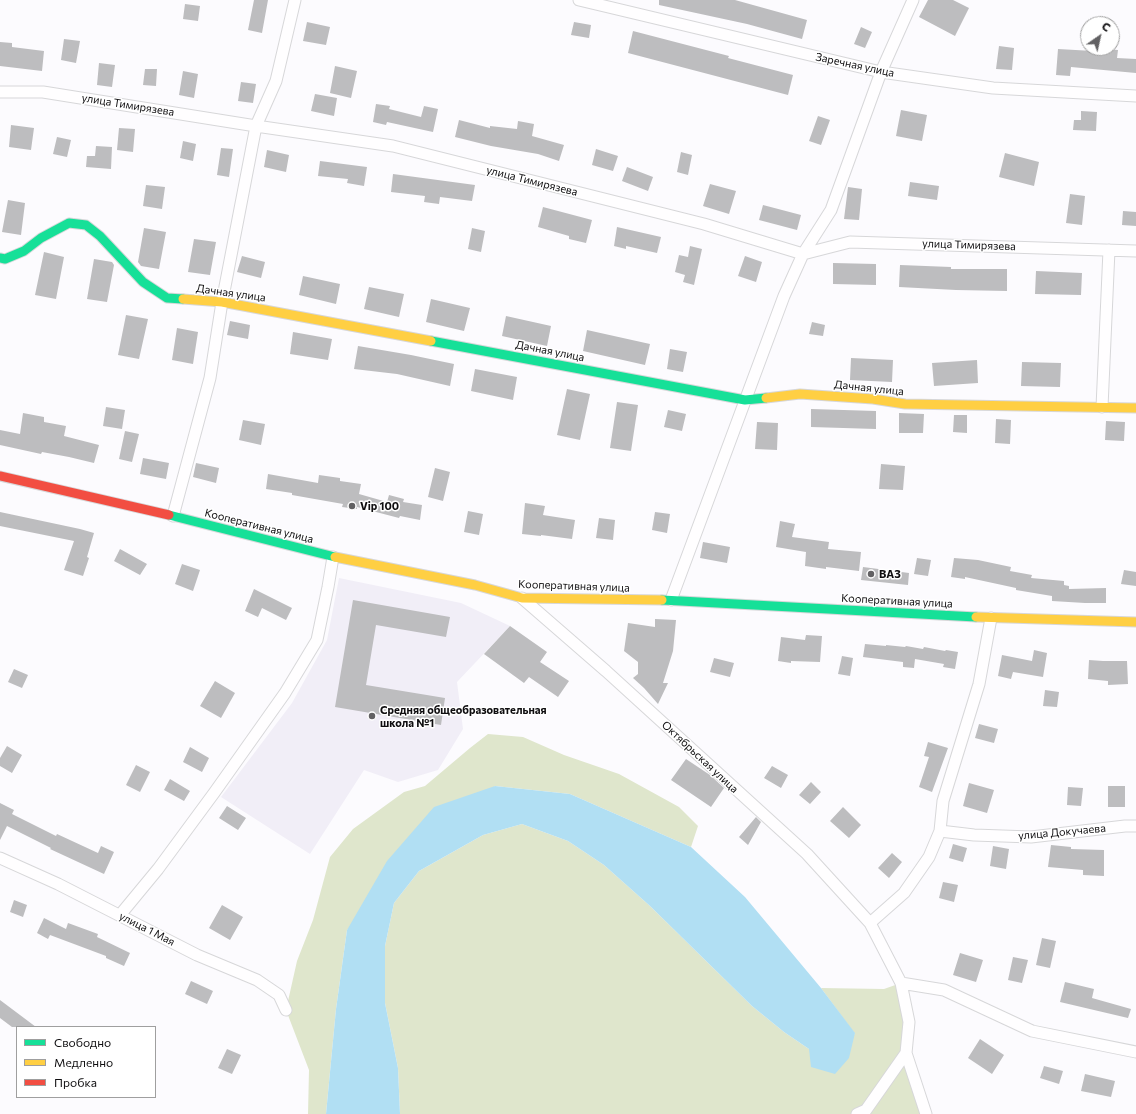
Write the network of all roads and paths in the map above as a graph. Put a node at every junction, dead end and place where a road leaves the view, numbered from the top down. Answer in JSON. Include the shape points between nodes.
{"nodes":[{"id":1,"x":295,"y":0,"type":"edge"},
{"id":2,"x":579,"y":0,"type":"edge"},
{"id":3,"x":913,"y":0,"type":"edge"},
{"id":4,"x":881,"y":72,"type":"junction"},
{"id":5,"x":0,"y":92,"type":"edge"},
{"id":6,"x":1136,"y":96,"type":"edge"},
{"id":7,"x":256,"y":126,"type":"junction"},
{"id":8,"x":1109,"y":250,"type":"junction"},
{"id":9,"x":1136,"y":251,"type":"edge"},
{"id":10,"x":803,"y":254,"type":"junction"},
{"id":11,"x":0,"y":258,"type":"edge"},
{"id":12,"x":222,"y":302,"type":"junction"},
{"id":13,"x":745,"y":400,"type":"junction"},
{"id":14,"x":1102,"y":407,"type":"junction"},
{"id":15,"x":1136,"y":408,"type":"edge"},
{"id":16,"x":0,"y":476,"type":"edge"},
{"id":17,"x":173,"y":516,"type":"junction"},
{"id":18,"x":332,"y":557,"type":"junction"},
{"id":19,"x":522,"y":598,"type":"junction"},
{"id":20,"x":671,"y":600,"type":"junction"},
{"id":21,"x":990,"y":618,"type":"junction"},
{"id":22,"x":1136,"y":622,"type":"edge"},
{"id":23,"x":1136,"y":826,"type":"edge"},
{"id":24,"x":940,"y":831,"type":"junction"},
{"id":25,"x":0,"y":858,"type":"edge"},
{"id":26,"x":120,"y":915,"type":"junction"},
{"id":27,"x":870,"y":923,"type":"junction"},
{"id":28,"x":901,"y":983,"type":"junction"},
{"id":29,"x":286,"y":1010,"type":"dead end"},
{"id":30,"x":1136,"y":1052,"type":"edge"},
{"id":31,"x":906,"y":1053,"type":"junction"},
{"id":32,"x":857,"y":1114,"type":"edge"},
{"id":33,"x":926,"y":1114,"type":"edge"}],
"edges":[{"from":1,"to":7,"type":"street","via":[[276,81]]},
{"from":2,"to":4,"type":"street","name":"Заречная улица"},
{"from":3,"to":4,"type":"street"},
{"from":4,"to":6,"type":"street","name":"Заречная улица","via":[[993,88]]},
{"from":4,"to":10,"type":"street","via":[[830,210]]},
{"from":5,"to":7,"type":"street","name":"улица Тимирязева","via":[[43,92]]},
{"from":7,"to":10,"type":"street","name":"улица Тимирязева","via":[[393,146],[704,224]]},
{"from":7,"to":12,"type":"street"},
{"from":8,"to":9,"type":"street","name":"улица Тимирязева"},
{"from":8,"to":10,"type":"street","name":"улица Тимирязева","via":[[850,242]]},
{"from":8,"to":14,"type":"street"},
{"from":10,"to":13,"type":"street","via":[[784,296]]},
{"from":11,"to":12,"type":"street","name":"Дачная улица","via":[[5,259],[24,251],[68,223],[86,224],[143,282],[168,298]]},
{"from":12,"to":13,"type":"street","name":"Дачная улица"},
{"from":12,"to":17,"type":"street","via":[[210,378]]},
{"from":13,"to":14,"type":"street","name":"Дачная улица","via":[[800,394],[905,404]]},
{"from":13,"to":20,"type":"street"},
{"from":14,"to":15,"type":"street","name":"Дачная улица"},
{"from":16,"to":17,"type":"street","name":"Кооперативная улица"},
{"from":17,"to":18,"type":"street","name":"Кооперативная улица"},
{"from":18,"to":19,"type":"street","name":"Кооперативная улица"},
{"from":18,"to":26,"type":"street","via":[[317,640],[285,693],[219,786],[158,869]]},
{"from":19,"to":20,"type":"street","name":"Кооперативная улица"},
{"from":19,"to":27,"type":"street","name":"Октябрьская улица","via":[[807,854]]},
{"from":20,"to":21,"type":"street","name":"Кооперативная улица"},
{"from":21,"to":22,"type":"street","name":"Кооперативная улица"},
{"from":21,"to":24,"type":"street","via":[[979,684],[943,801]]},
{"from":23,"to":24,"type":"street","name":"улица Докучаева","via":[[1031,837]]},
{"from":24,"to":27,"type":"street","via":[[929,857],[904,893]]},
{"from":25,"to":26,"type":"street","name":"улица 1 Мая"},
{"from":26,"to":29,"type":"street","name":"улица 1 Мая","via":[[197,955],[257,980],[279,995]]},
{"from":27,"to":28,"type":"street","name":"Октябрьская улица"},
{"from":28,"to":30,"type":"street","via":[[944,990],[1032,1031]]},
{"from":28,"to":31,"type":"street","name":"Октябрьская улица","via":[[909,1022]]},
{"from":31,"to":32,"type":"street","via":[[866,1110]]},
{"from":31,"to":33,"type":"street"}]}
